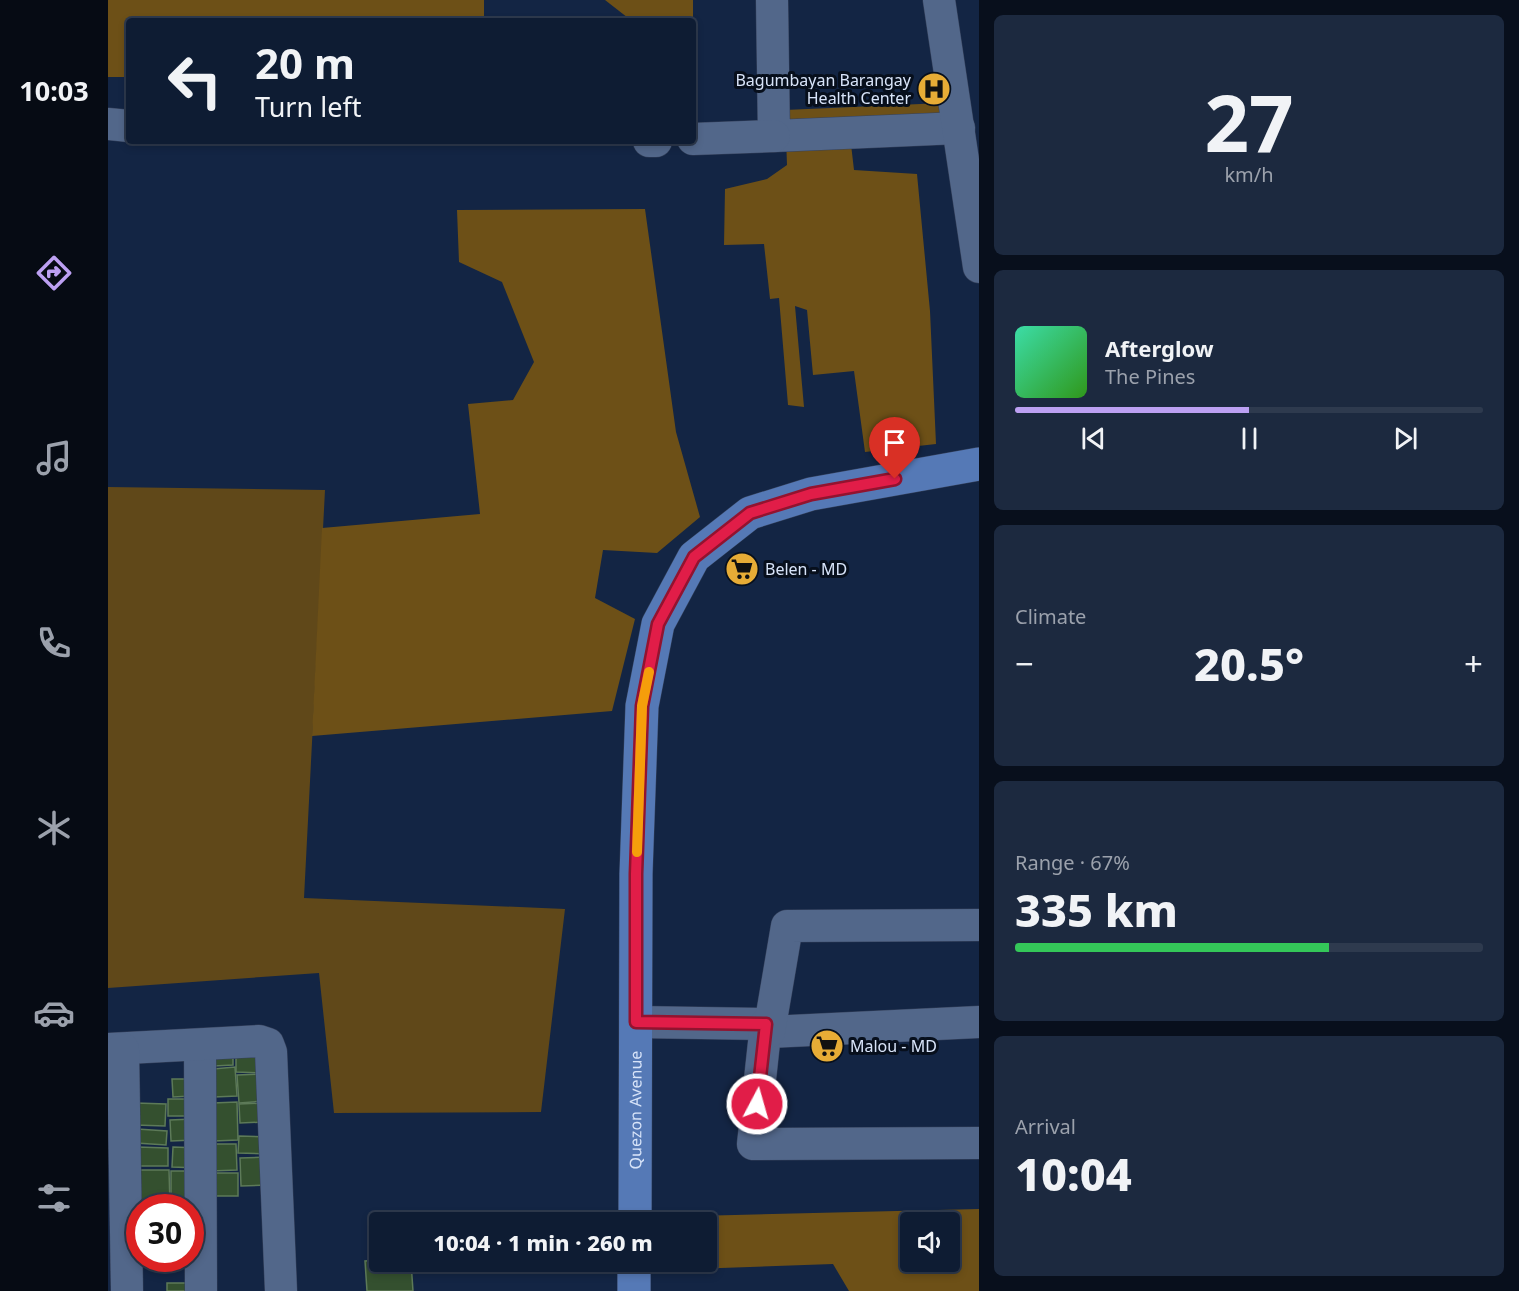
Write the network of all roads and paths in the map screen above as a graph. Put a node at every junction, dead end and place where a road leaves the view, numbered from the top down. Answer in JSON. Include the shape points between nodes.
{"nodes":[{"id":1,"x":772,"y":0,"type":"edge"},
{"id":2,"x":939,"y":0,"type":"edge"},
{"id":3,"x":108,"y":124,"type":"edge"},
{"id":4,"x":126,"y":126,"type":"edge"},
{"id":5,"x":959,"y":128,"type":"junction"},
{"id":6,"x":774,"y":136,"type":"junction"},
{"id":7,"x":696,"y":139,"type":"edge"},
{"id":8,"x":979,"y":267,"type":"edge"},
{"id":9,"x":979,"y":464,"type":"edge"},
{"id":10,"x":979,"y":925,"type":"edge"},
{"id":11,"x":636,"y":1022,"type":"junction"},
{"id":12,"x":979,"y":1022,"type":"edge"},
{"id":13,"x":768,"y":1028,"type":"junction"},
{"id":14,"x":200,"y":1045,"type":"junction"},
{"id":15,"x":115,"y":1049,"type":"edge"},
{"id":16,"x":979,"y":1143,"type":"edge"},
{"id":17,"x":635,"y":1212,"type":"edge"},
{"id":18,"x":634,"y":1272,"type":"edge"},
{"id":19,"x":127,"y":1291,"type":"edge"},
{"id":20,"x":201,"y":1291,"type":"edge"},
{"id":21,"x":281,"y":1291,"type":"edge"},
{"id":22,"x":634,"y":1291,"type":"edge"}],
"edges":[{"from":1,"to":6,"type":"street"},
{"from":2,"to":5,"type":"street"},
{"from":3,"to":4,"type":"street"},
{"from":5,"to":6,"type":"street"},
{"from":5,"to":8,"type":"street"},
{"from":6,"to":7,"type":"street"},
{"from":9,"to":11,"type":"main road","name":"Quezon Avenue","via":[[811,494],[750,513],[694,557],[658,624],[642,706]]},
{"from":10,"to":13,"type":"street","via":[[787,926]]},
{"from":11,"to":13,"type":"street"},
{"from":11,"to":17,"type":"main road","name":"Quezon Avenue"},
{"from":12,"to":13,"type":"street"},
{"from":13,"to":16,"type":"street","via":[[753,1144]]},
{"from":14,"to":15,"type":"street"},
{"from":14,"to":20,"type":"street"},
{"from":14,"to":21,"type":"street","via":[[259,1041],[268,1044],[271,1052]]},
{"from":15,"to":19,"type":"street"},
{"from":18,"to":22,"type":"main road"}]}
